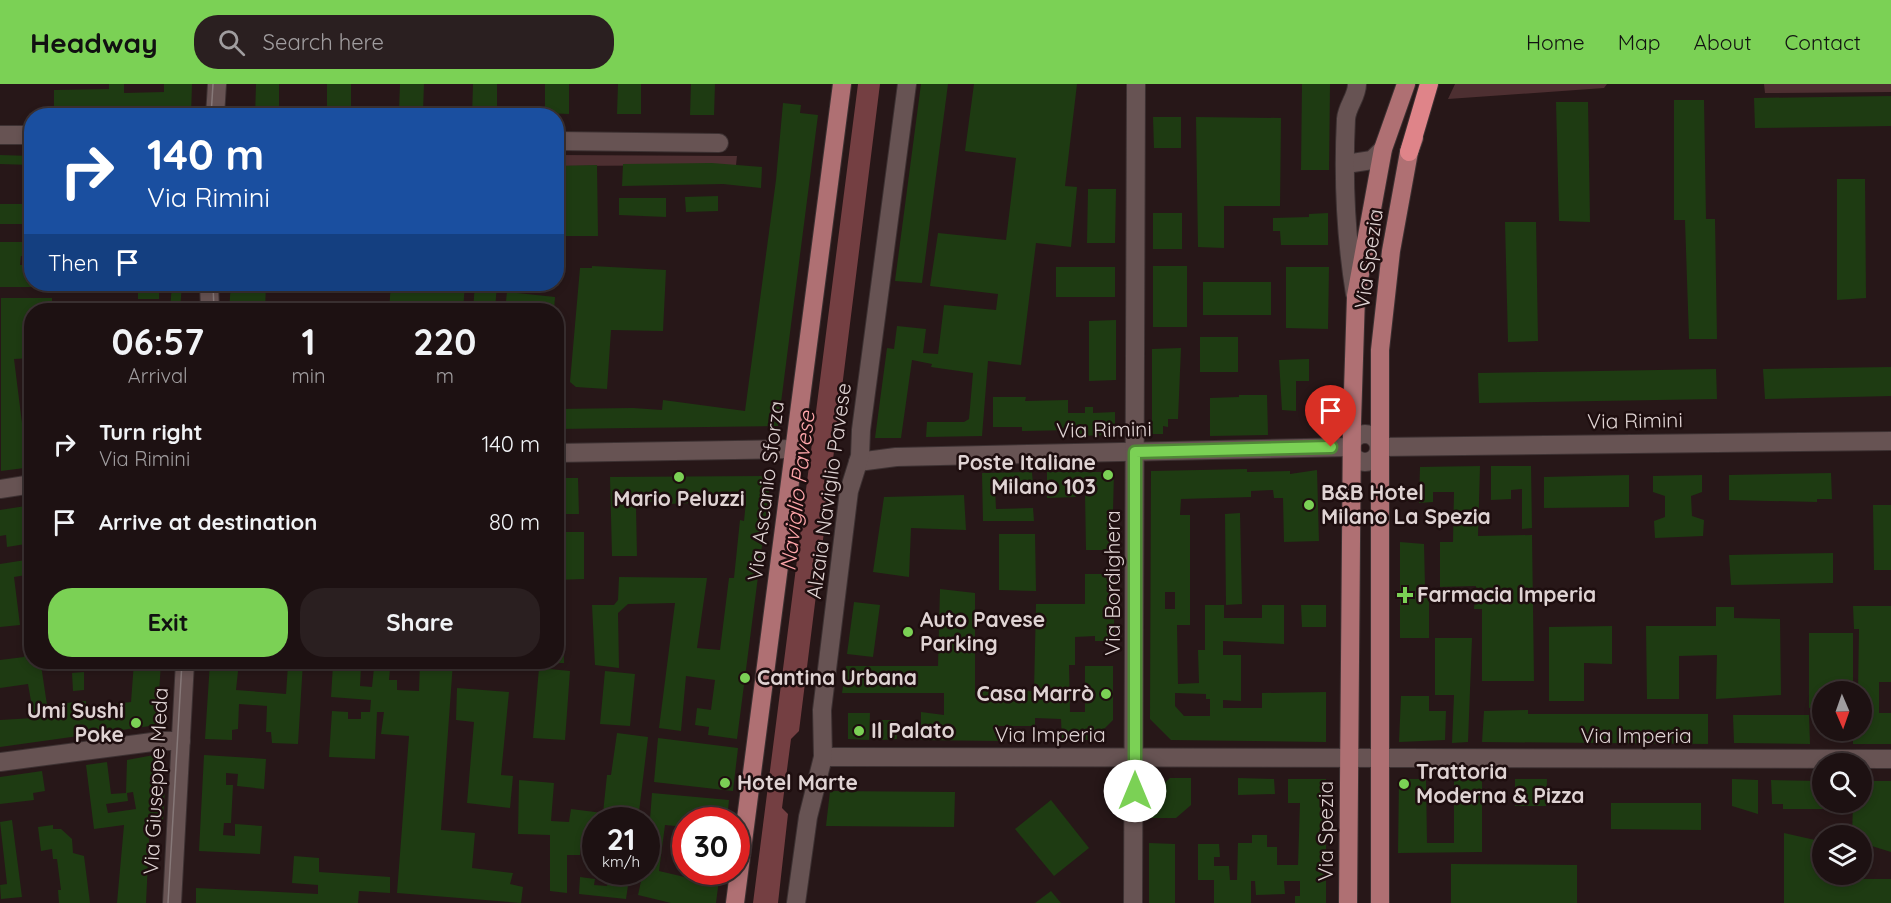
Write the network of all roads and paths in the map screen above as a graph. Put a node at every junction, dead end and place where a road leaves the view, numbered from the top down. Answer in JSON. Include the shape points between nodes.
{"nodes":[{"id":1,"x":217,"y":84,"type":"edge"},
{"id":2,"x":842,"y":84,"type":"edge"},
{"id":3,"x":906,"y":84,"type":"edge"},
{"id":4,"x":1136,"y":84,"type":"edge"},
{"id":5,"x":1357,"y":84,"type":"edge"},
{"id":6,"x":1406,"y":84,"type":"edge"},
{"id":7,"x":1429,"y":84,"type":"edge"},
{"id":8,"x":1437,"y":84,"type":"edge"},
{"id":9,"x":216,"y":108,"type":"edge"},
{"id":10,"x":0,"y":135,"type":"edge"},
{"id":11,"x":24,"y":135,"type":"edge"},
{"id":12,"x":564,"y":141,"type":"edge"},
{"id":13,"x":719,"y":143,"type":"dead end"},
{"id":14,"x":1383,"y":149,"type":"junction"},
{"id":15,"x":1408,"y":152,"type":"junction"},
{"id":16,"x":1346,"y":164,"type":"junction"},
{"id":17,"x":1356,"y":296,"type":"junction"},
{"id":18,"x":1891,"y":441,"type":"edge"},
{"id":19,"x":1352,"y":447,"type":"junction"},
{"id":20,"x":1380,"y":447,"type":"junction"},
{"id":21,"x":794,"y":449,"type":"junction"},
{"id":22,"x":1135,"y":452,"type":"junction"},
{"id":23,"x":564,"y":453,"type":"edge"},
{"id":24,"x":858,"y":462,"type":"junction"},
{"id":25,"x":24,"y":485,"type":"edge"},
{"id":26,"x":0,"y":489,"type":"edge"},
{"id":27,"x":185,"y":669,"type":"edge"},
{"id":28,"x":181,"y":741,"type":"junction"},
{"id":29,"x":823,"y":757,"type":"junction"},
{"id":30,"x":1135,"y":758,"type":"junction"},
{"id":31,"x":1349,"y":759,"type":"junction"},
{"id":32,"x":1381,"y":759,"type":"junction"},
{"id":33,"x":1891,"y":759,"type":"edge"},
{"id":34,"x":0,"y":762,"type":"edge"},
{"id":35,"x":172,"y":903,"type":"edge"},
{"id":36,"x":735,"y":903,"type":"edge"},
{"id":37,"x":796,"y":903,"type":"edge"},
{"id":38,"x":1133,"y":903,"type":"edge"},
{"id":39,"x":1348,"y":903,"type":"edge"},
{"id":40,"x":1380,"y":903,"type":"edge"}],
"edges":[{"from":1,"to":9,"type":"street"},
{"from":2,"to":21,"type":"main road","name":"Via Ascanio Sforza"},
{"from":3,"to":24,"type":"street","name":"Alzaia Naviglio Pavese"},
{"from":4,"to":22,"type":"street","name":"Via Bordighera"},
{"from":5,"to":16,"type":"street","name":"Via Spezia","via":[[1346,117]]},
{"from":6,"to":14,"type":"main road","name":"Via Spezia"},
{"from":7,"to":15,"type":"highway"},
{"from":8,"to":15,"type":"main road","name":"Via Spezia"},
{"from":10,"to":11,"type":"street"},
{"from":12,"to":13,"type":"street"},
{"from":14,"to":16,"type":"street","via":[[1372,160]]},
{"from":14,"to":17,"type":"main road","name":"Via Spezia"},
{"from":15,"to":20,"type":"main road","name":"Via Spezia","via":[[1380,350]]},
{"from":16,"to":17,"type":"street","name":"Via Spezia","via":[[1348,248]]},
{"from":17,"to":19,"type":"main road","name":"Via Spezia"},
{"from":18,"to":20,"type":"street","name":"Via Rimini"},
{"from":19,"to":20,"type":"street","via":[[1355,457],[1364,462],[1374,459]]},
{"from":19,"to":22,"type":"street","name":"Via Rimini"},
{"from":19,"to":31,"type":"main road","name":"Via Spezia"},
{"from":20,"to":32,"type":"main road","name":"Via Spezia"},
{"from":21,"to":23,"type":"street"},
{"from":21,"to":36,"type":"main road","name":"Via Ascanio Sforza"},
{"from":22,"to":24,"type":"street","name":"Via Rimini","via":[[896,457]]},
{"from":22,"to":30,"type":"street","name":"Via Bordighera"},
{"from":24,"to":29,"type":"street","name":"Alzaia Naviglio Pavese","via":[[849,490],[822,710]]},
{"from":25,"to":26,"type":"street"},
{"from":27,"to":28,"type":"street","name":"Via Giuseppe Meda"},
{"from":28,"to":34,"type":"street"},
{"from":28,"to":35,"type":"street","name":"Via Giuseppe Meda"},
{"from":29,"to":30,"type":"street","name":"Via Imperia"},
{"from":29,"to":37,"type":"street","name":"Alzaia Naviglio Pavese","via":[[808,816]]},
{"from":30,"to":31,"type":"street","name":"Via Imperia"},
{"from":30,"to":38,"type":"street","name":"Via Bordighera"},
{"from":31,"to":32,"type":"street","name":"Via Spezia"},
{"from":31,"to":39,"type":"main road","name":"Via Spezia"},
{"from":32,"to":33,"type":"street","name":"Via Imperia"},
{"from":32,"to":40,"type":"main road","name":"Via Spezia"}]}
